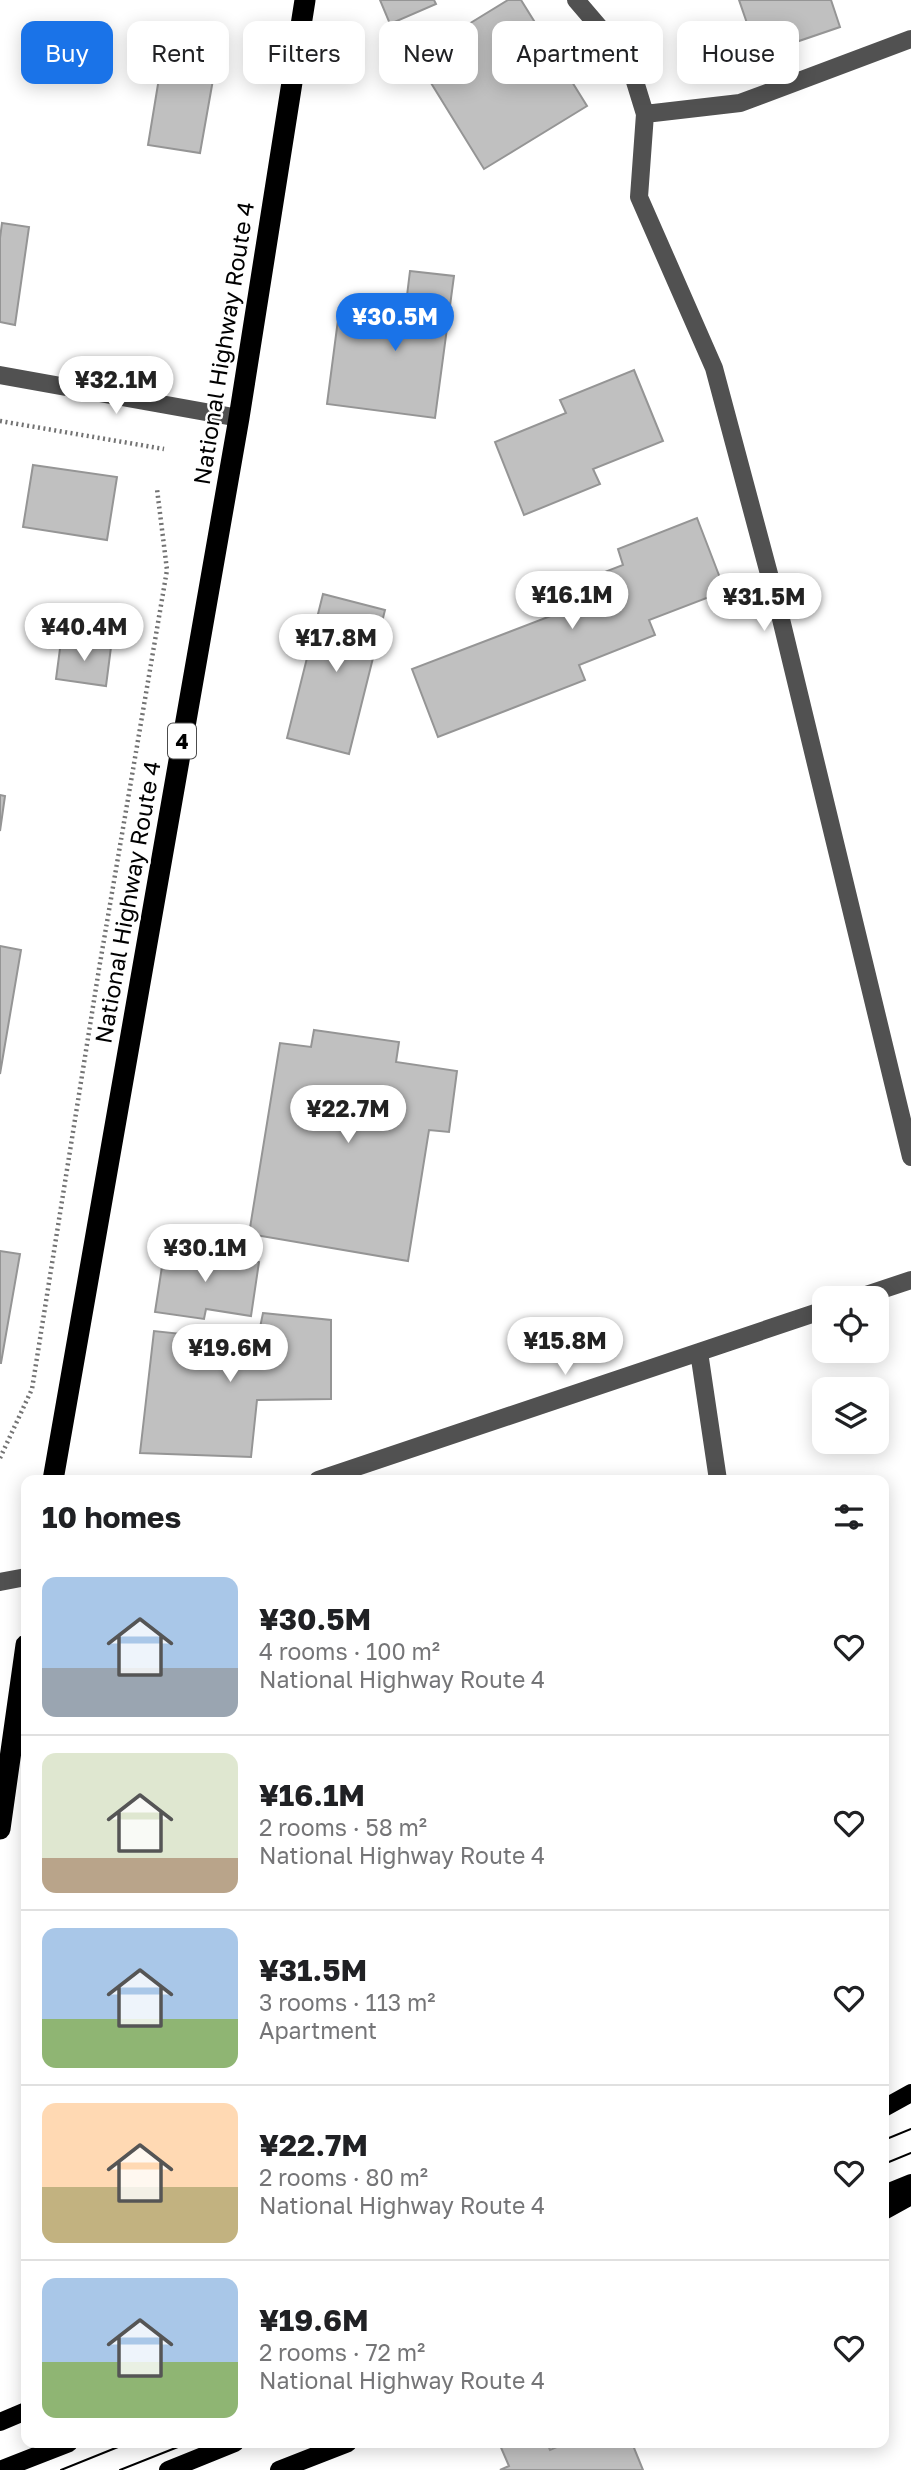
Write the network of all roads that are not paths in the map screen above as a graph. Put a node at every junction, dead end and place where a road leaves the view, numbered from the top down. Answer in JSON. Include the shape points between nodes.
{"nodes":[{"id":1,"x":305,"y":0,"type":"edge"},
{"id":2,"x":576,"y":0,"type":"edge"},
{"id":3,"x":911,"y":39,"type":"edge"},
{"id":4,"x":645,"y":114,"type":"junction"},
{"id":5,"x":0,"y":375,"type":"edge"},
{"id":6,"x":239,"y":418,"type":"junction"},
{"id":7,"x":911,"y":1157,"type":"edge"},
{"id":8,"x":911,"y":1280,"type":"edge"},
{"id":9,"x":889,"y":1287,"type":"edge"},
{"id":10,"x":812,"y":1314,"type":"edge"},
{"id":11,"x":699,"y":1352,"type":"junction"},
{"id":12,"x":54,"y":1475,"type":"edge"},
{"id":13,"x":333,"y":1475,"type":"edge"},
{"id":14,"x":717,"y":1475,"type":"edge"},
{"id":15,"x":21,"y":1578,"type":"edge"},
{"id":16,"x":0,"y":1582,"type":"edge"},
{"id":17,"x":21,"y":1681,"type":"edge"},
{"id":18,"x":0,"y":1829,"type":"edge"},
{"id":19,"x":911,"y":2093,"type":"edge"},
{"id":20,"x":889,"y":2105,"type":"edge"},
{"id":21,"x":911,"y":2183,"type":"edge"},
{"id":22,"x":889,"y":2192,"type":"edge"},
{"id":23,"x":911,"y":2196,"type":"edge"},
{"id":24,"x":889,"y":2208,"type":"edge"},
{"id":25,"x":21,"y":2413,"type":"edge"},
{"id":26,"x":0,"y":2421,"type":"edge"},
{"id":27,"x":56,"y":2448,"type":"edge"},
{"id":28,"x":223,"y":2448,"type":"edge"},
{"id":29,"x":336,"y":2448,"type":"edge"},
{"id":30,"x":0,"y":2470,"type":"edge"},
{"id":31,"x":168,"y":2470,"type":"edge"},
{"id":32,"x":281,"y":2470,"type":"edge"}],
"edges":[{"from":1,"to":6,"type":"highway","name":"National Highway Route 4","number":"4"},
{"from":2,"to":4,"type":"street","via":[[629,62]]},
{"from":3,"to":4,"type":"street","via":[[740,103]]},
{"from":4,"to":7,"type":"street","via":[[639,197],[714,368],[780,615]]},
{"from":5,"to":6,"type":"street"},
{"from":6,"to":12,"type":"highway","name":"National Highway Route 4","number":"4"},
{"from":8,"to":9,"type":"street"},
{"from":10,"to":11,"type":"street"},
{"from":11,"to":13,"type":"street"},
{"from":11,"to":14,"type":"street"},
{"from":15,"to":16,"type":"street"},
{"from":17,"to":18,"type":"highway"},
{"from":19,"to":20,"type":"main road"},
{"from":21,"to":22,"type":"main road"},
{"from":23,"to":24,"type":"main road"},
{"from":25,"to":26,"type":"main road"},
{"from":27,"to":30,"type":"main road"},
{"from":28,"to":31,"type":"main road"},
{"from":29,"to":32,"type":"main road"}]}
